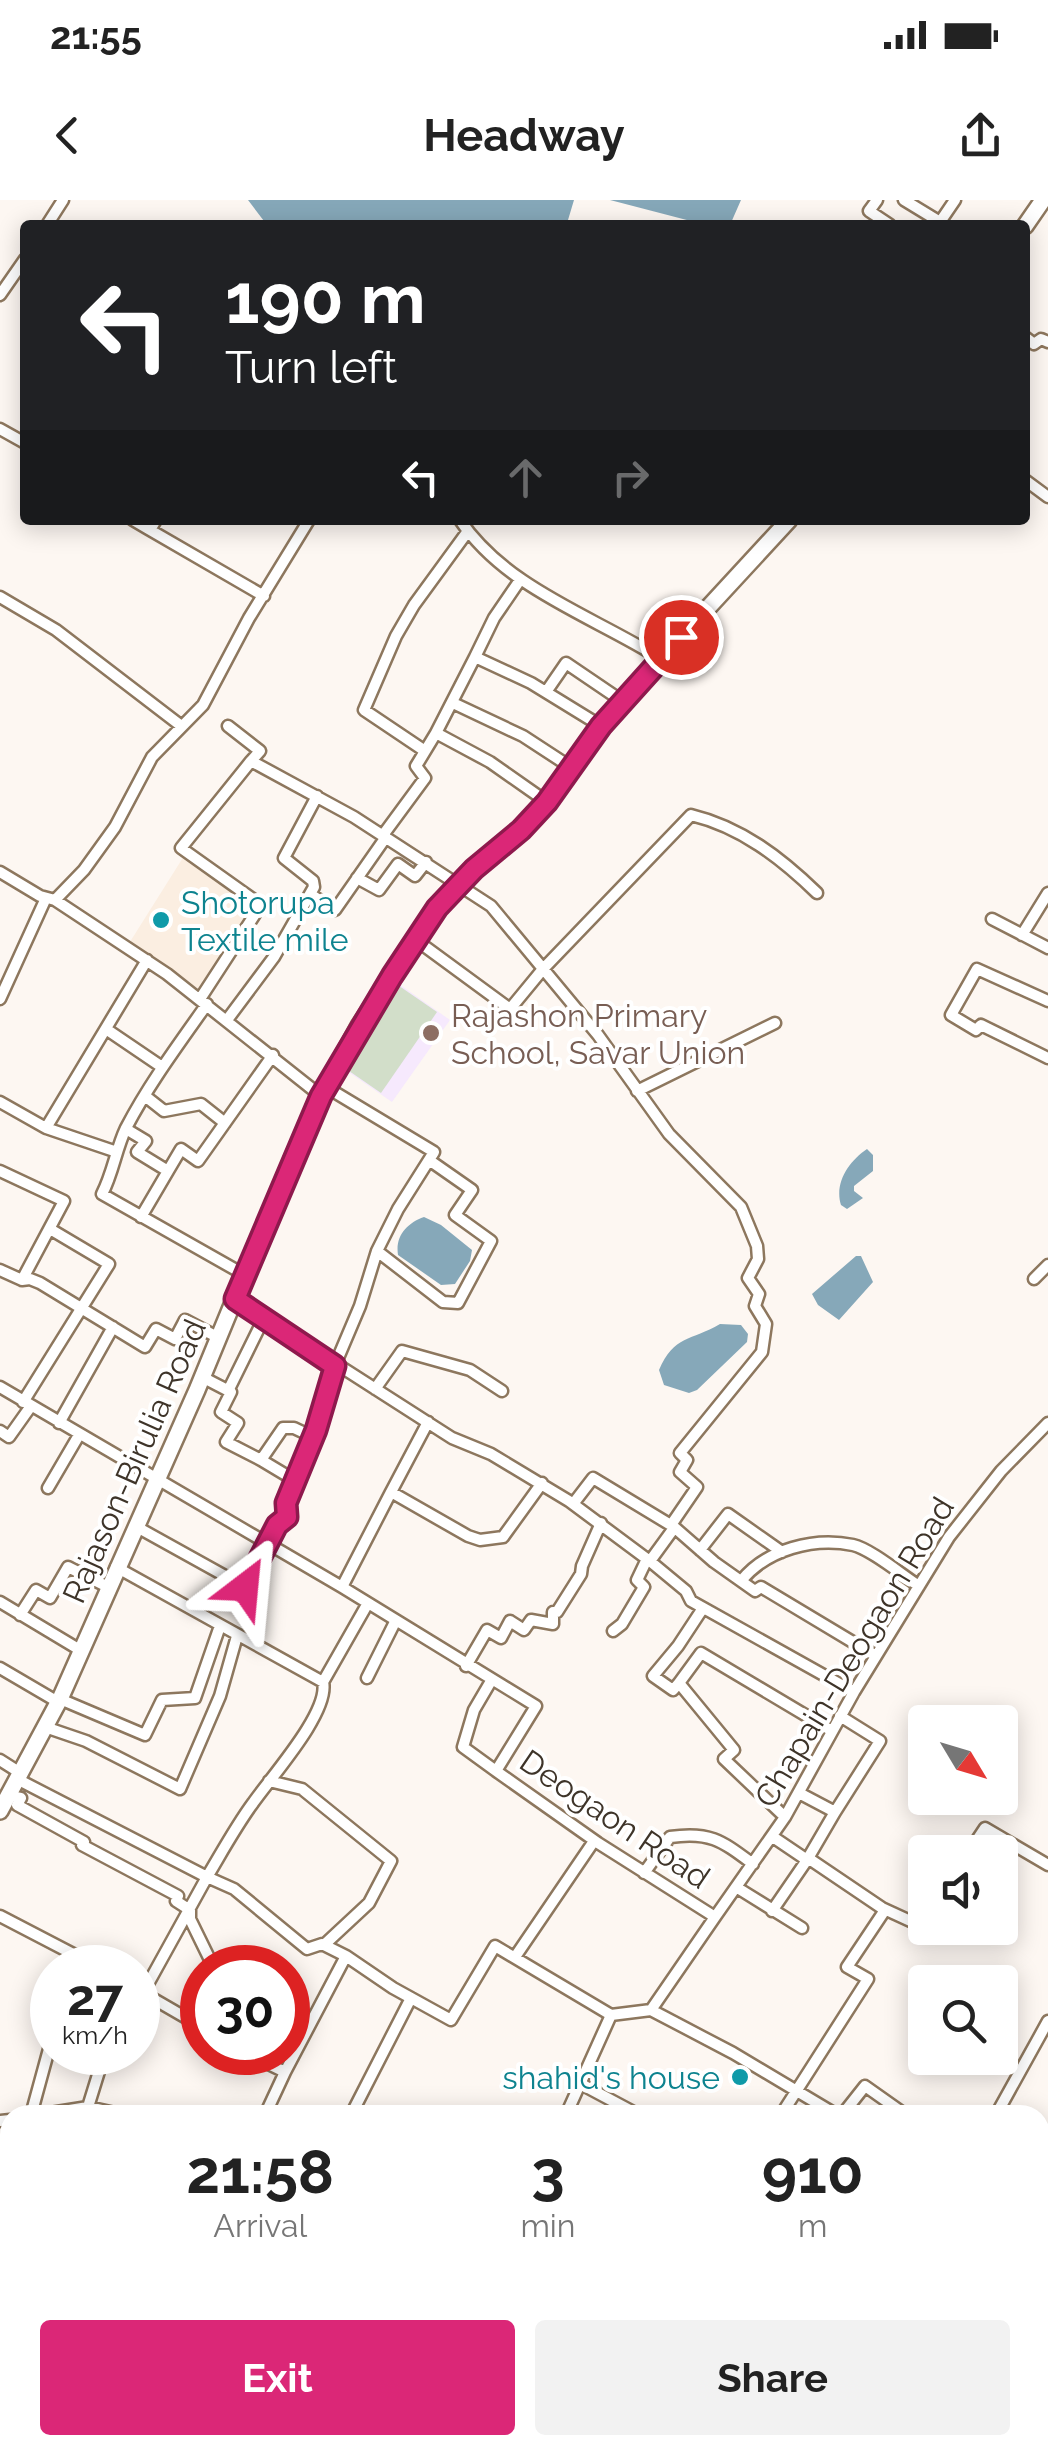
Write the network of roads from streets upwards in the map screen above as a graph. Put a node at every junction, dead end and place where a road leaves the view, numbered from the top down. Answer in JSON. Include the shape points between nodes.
{"nodes":[{"id":1,"x":878,"y":200,"type":"edge"},
{"id":2,"x":904,"y":200,"type":"edge"},
{"id":3,"x":883,"y":220,"type":"edge"},
{"id":4,"x":936,"y":220,"type":"edge"},
{"id":5,"x":20,"y":266,"type":"edge"},
{"id":6,"x":0,"y":294,"type":"edge"},
{"id":7,"x":153,"y":525,"type":"edge"},
{"id":8,"x":306,"y":525,"type":"edge"},
{"id":9,"x":464,"y":525,"type":"edge"},
{"id":10,"x":784,"y":525,"type":"edge"},
{"id":11,"x":468,"y":531,"type":"junction"},
{"id":12,"x":520,"y":580,"type":"junction"},
{"id":13,"x":264,"y":596,"type":"junction"},
{"id":14,"x":0,"y":597,"type":"edge"},
{"id":15,"x":475,"y":656,"type":"junction"},
{"id":16,"x":661,"y":660,"type":"junction"},
{"id":17,"x":546,"y":692,"type":"junction"},
{"id":18,"x":622,"y":701,"type":"junction"},
{"id":19,"x":453,"y":703,"type":"junction"},
{"id":20,"x":180,"y":725,"type":"junction"},
{"id":21,"x":228,"y":726,"type":"dead end"},
{"id":22,"x":601,"y":726,"type":"junction"},
{"id":23,"x":436,"y":733,"type":"junction"},
{"id":24,"x":425,"y":751,"type":"junction"},
{"id":25,"x":251,"y":761,"type":"junction"},
{"id":26,"x":572,"y":768,"type":"junction"},
{"id":27,"x":317,"y":796,"type":"junction"},
{"id":28,"x":547,"y":802,"type":"junction"},
{"id":29,"x":384,"y":836,"type":"junction"},
{"id":30,"x":426,"y":862,"type":"junction"},
{"id":31,"x":0,"y":872,"type":"edge"},
{"id":32,"x":357,"y":878,"type":"junction"},
{"id":33,"x":460,"y":884,"type":"junction"},
{"id":34,"x":818,"y":893,"type":"dead end"},
{"id":35,"x":1048,"y":893,"type":"edge"},
{"id":36,"x":310,"y":894,"type":"junction"},
{"id":37,"x":50,"y":899,"type":"junction"},
{"id":38,"x":992,"y":919,"type":"dead end"},
{"id":39,"x":1022,"y":934,"type":"junction"},
{"id":40,"x":416,"y":940,"type":"junction"},
{"id":41,"x":1048,"y":948,"type":"edge"},
{"id":42,"x":146,"y":960,"type":"junction"},
{"id":43,"x":543,"y":969,"type":"junction"},
{"id":44,"x":0,"y":999,"type":"edge"},
{"id":45,"x":1048,"y":1001,"type":"edge"},
{"id":46,"x":203,"y":1002,"type":"junction"},
{"id":47,"x":228,"y":1020,"type":"junction"},
{"id":48,"x":775,"y":1023,"type":"dead end"},
{"id":49,"x":106,"y":1028,"type":"junction"},
{"id":50,"x":273,"y":1056,"type":"junction"},
{"id":51,"x":1048,"y":1058,"type":"edge"},
{"id":52,"x":162,"y":1067,"type":"junction"},
{"id":53,"x":323,"y":1092,"type":"junction"},
{"id":54,"x":637,"y":1092,"type":"junction"},
{"id":55,"x":144,"y":1096,"type":"junction"},
{"id":56,"x":0,"y":1102,"type":"edge"},
{"id":57,"x":225,"y":1124,"type":"junction"},
{"id":58,"x":46,"y":1128,"type":"junction"},
{"id":59,"x":126,"y":1129,"type":"junction"},
{"id":60,"x":117,"y":1152,"type":"junction"},
{"id":61,"x":429,"y":1160,"type":"junction"},
{"id":62,"x":168,"y":1171,"type":"junction"},
{"id":63,"x":0,"y":1172,"type":"edge"},
{"id":64,"x":142,"y":1217,"type":"junction"},
{"id":65,"x":50,"y":1229,"type":"junction"},
{"id":66,"x":377,"y":1251,"type":"junction"},
{"id":67,"x":1048,"y":1265,"type":"edge"},
{"id":68,"x":0,"y":1270,"type":"edge"},
{"id":69,"x":245,"y":1275,"type":"junction"},
{"id":70,"x":1034,"y":1278,"type":"dead end"},
{"id":71,"x":22,"y":1280,"type":"junction"},
{"id":72,"x":235,"y":1299,"type":"junction"},
{"id":73,"x":84,"y":1310,"type":"junction"},
{"id":74,"x":264,"y":1318,"type":"junction"},
{"id":75,"x":113,"y":1327,"type":"junction"},
{"id":76,"x":219,"y":1338,"type":"junction"},
{"id":77,"x":335,"y":1366,"type":"junction"},
{"id":78,"x":202,"y":1376,"type":"junction"},
{"id":79,"x":0,"y":1388,"type":"edge"},
{"id":80,"x":375,"y":1389,"type":"junction"},
{"id":81,"x":228,"y":1390,"type":"junction"},
{"id":82,"x":502,"y":1391,"type":"dead end"},
{"id":83,"x":27,"y":1404,"type":"junction"},
{"id":84,"x":428,"y":1422,"type":"junction"},
{"id":85,"x":59,"y":1423,"type":"junction"},
{"id":86,"x":1048,"y":1423,"type":"edge"},
{"id":87,"x":0,"y":1430,"type":"edge"},
{"id":88,"x":80,"y":1435,"type":"junction"},
{"id":89,"x":313,"y":1437,"type":"junction"},
{"id":90,"x":262,"y":1460,"type":"junction"},
{"id":91,"x":156,"y":1480,"type":"junction"},
{"id":92,"x":296,"y":1481,"type":"junction"},
{"id":93,"x":542,"y":1483,"type":"junction"},
{"id":94,"x":48,"y":1488,"type":"dead end"},
{"id":95,"x":391,"y":1492,"type":"junction"},
{"id":96,"x":574,"y":1504,"type":"junction"},
{"id":97,"x":600,"y":1523,"type":"junction"},
{"id":98,"x":135,"y":1526,"type":"junction"},
{"id":99,"x":673,"y":1526,"type":"junction"},
{"id":100,"x":269,"y":1544,"type":"junction"},
{"id":101,"x":700,"y":1550,"type":"junction"},
{"id":102,"x":782,"y":1552,"type":"junction"},
{"id":103,"x":648,"y":1560,"type":"junction"},
{"id":104,"x":116,"y":1567,"type":"junction"},
{"id":105,"x":741,"y":1581,"type":"junction"},
{"id":106,"x":920,"y":1586,"type":"junction"},
{"id":107,"x":108,"y":1587,"type":"junction"},
{"id":108,"x":342,"y":1587,"type":"junction"},
{"id":109,"x":0,"y":1602,"type":"edge"},
{"id":110,"x":368,"y":1603,"type":"junction"},
{"id":111,"x":703,"y":1608,"type":"junction"},
{"id":112,"x":20,"y":1615,"type":"junction"},
{"id":113,"x":395,"y":1622,"type":"junction"},
{"id":114,"x":220,"y":1626,"type":"junction"},
{"id":115,"x":613,"y":1630,"type":"dead end"},
{"id":116,"x":237,"y":1636,"type":"junction"},
{"id":117,"x":80,"y":1650,"type":"junction"},
{"id":118,"x":876,"y":1656,"type":"junction"},
{"id":119,"x":466,"y":1666,"type":"junction"},
{"id":120,"x":0,"y":1668,"type":"edge"},
{"id":121,"x":367,"y":1678,"type":"dead end"},
{"id":122,"x":491,"y":1681,"type":"junction"},
{"id":123,"x":323,"y":1682,"type":"junction"},
{"id":124,"x":679,"y":1683,"type":"junction"},
{"id":125,"x":854,"y":1692,"type":"junction"},
{"id":126,"x":59,"y":1700,"type":"junction"},
{"id":127,"x":840,"y":1716,"type":"junction"},
{"id":128,"x":46,"y":1727,"type":"junction"},
{"id":129,"x":832,"y":1731,"type":"junction"},
{"id":130,"x":0,"y":1760,"type":"edge"},
{"id":131,"x":496,"y":1771,"type":"junction"},
{"id":132,"x":21,"y":1777,"type":"junction"},
{"id":133,"x":269,"y":1781,"type":"junction"},
{"id":134,"x":798,"y":1793,"type":"junction"},
{"id":135,"x":10,"y":1796,"type":"junction"},
{"id":136,"x":0,"y":1811,"type":"edge"},
{"id":137,"x":835,"y":1812,"type":"junction"},
{"id":138,"x":785,"y":1817,"type":"junction"},
{"id":139,"x":772,"y":1836,"type":"junction"},
{"id":140,"x":594,"y":1841,"type":"junction"},
{"id":141,"x":1018,"y":1848,"type":"edge"},
{"id":142,"x":808,"y":1859,"type":"junction"},
{"id":143,"x":754,"y":1864,"type":"junction"},
{"id":144,"x":1048,"y":1866,"type":"edge"},
{"id":145,"x":644,"y":1872,"type":"junction"},
{"id":146,"x":207,"y":1876,"type":"junction"},
{"id":147,"x":736,"y":1887,"type":"junction"},
{"id":148,"x":190,"y":1910,"type":"junction"},
{"id":149,"x":772,"y":1910,"type":"junction"},
{"id":150,"x":885,"y":1910,"type":"junction"},
{"id":151,"x":0,"y":1916,"type":"edge"},
{"id":152,"x":715,"y":1917,"type":"junction"},
{"id":153,"x":908,"y":1920,"type":"edge"},
{"id":154,"x":802,"y":1928,"type":"dead end"},
{"id":155,"x":325,"y":1944,"type":"junction"},
{"id":156,"x":49,"y":1945,"type":"edge"},
{"id":157,"x":203,"y":1945,"type":"edge"},
{"id":158,"x":346,"y":1956,"type":"junction"},
{"id":159,"x":514,"y":1957,"type":"junction"},
{"id":160,"x":160,"y":1960,"type":"edge"},
{"id":161,"x":412,"y":1998,"type":"junction"},
{"id":162,"x":651,"y":2010,"type":"junction"},
{"id":163,"x":611,"y":2015,"type":"junction"},
{"id":164,"x":1048,"y":2021,"type":"edge"},
{"id":165,"x":310,"y":2026,"type":"edge"},
{"id":166,"x":43,"y":2075,"type":"edge"},
{"id":167,"x":98,"y":2075,"type":"edge"},
{"id":168,"x":285,"y":2075,"type":"edge"},
{"id":169,"x":579,"y":2083,"type":"junction"},
{"id":170,"x":798,"y":2090,"type":"junction"},
{"id":171,"x":36,"y":2105,"type":"edge"},
{"id":172,"x":89,"y":2105,"type":"edge"},
{"id":173,"x":270,"y":2105,"type":"edge"},
{"id":174,"x":356,"y":2105,"type":"edge"},
{"id":175,"x":570,"y":2105,"type":"edge"},
{"id":176,"x":620,"y":2105,"type":"edge"},
{"id":177,"x":787,"y":2105,"type":"edge"},
{"id":178,"x":821,"y":2105,"type":"edge"},
{"id":179,"x":850,"y":2105,"type":"edge"},
{"id":180,"x":892,"y":2105,"type":"edge"},
{"id":181,"x":1002,"y":2105,"type":"edge"}],
"edges":[{"from":1,"to":3,"type":"street","via":[[869,210]]},
{"from":2,"to":4,"type":"street"},
{"from":5,"to":6,"type":"street"},
{"from":7,"to":13,"type":"street"},
{"from":8,"to":13,"type":"street"},
{"from":9,"to":11,"type":"street"},
{"from":10,"to":16,"type":"street","name":"Rajason-Birulia Road"},
{"from":11,"to":12,"type":"street"},
{"from":11,"to":24,"type":"street","via":[[414,605],[364,710]]},
{"from":12,"to":15,"type":"street"},
{"from":12,"to":16,"type":"street"},
{"from":13,"to":20,"type":"street","via":[[203,704]]},
{"from":14,"to":20,"type":"street","via":[[56,630]]},
{"from":15,"to":17,"type":"street"},
{"from":15,"to":19,"type":"street"},
{"from":16,"to":18,"type":"street","name":"Rajason-Birulia Road"},
{"from":17,"to":18,"type":"street","via":[[566,663]]},
{"from":17,"to":22,"type":"street"},
{"from":18,"to":22,"type":"street","name":"Rajason-Birulia Road"},
{"from":19,"to":23,"type":"street"},
{"from":19,"to":26,"type":"street"},
{"from":20,"to":37,"type":"street","via":[[152,757],[84,870]]},
{"from":21,"to":25,"type":"street","via":[[260,751]]},
{"from":22,"to":26,"type":"street","name":"Rajason-Birulia Road"},
{"from":23,"to":24,"type":"street"},
{"from":23,"to":28,"type":"street"},
{"from":24,"to":29,"type":"street","via":[[416,766],[425,778]]},
{"from":25,"to":27,"type":"street"},
{"from":25,"to":46,"type":"street","via":[[181,848],[261,905]]},
{"from":26,"to":28,"type":"street","name":"Rajason-Birulia Road"},
{"from":27,"to":29,"type":"street"},
{"from":27,"to":36,"type":"street","via":[[284,858],[313,881]]},
{"from":28,"to":33,"type":"street","name":"Rajason-Birulia Road"},
{"from":29,"to":30,"type":"street"},
{"from":29,"to":32,"type":"street"},
{"from":30,"to":32,"type":"street","via":[[415,876],[398,864],[380,890]]},
{"from":30,"to":33,"type":"street"},
{"from":31,"to":37,"type":"street"},
{"from":32,"to":36,"type":"street","via":[[335,910]]},
{"from":33,"to":40,"type":"street","name":"Rajason-Birulia Road"},
{"from":33,"to":43,"type":"street","via":[[491,906]]},
{"from":34,"to":43,"type":"street","via":[[746,835],[692,814]]},
{"from":35,"to":39,"type":"street"},
{"from":36,"to":47,"type":"street"},
{"from":37,"to":42,"type":"street"},
{"from":37,"to":44,"type":"street"},
{"from":38,"to":39,"type":"street"},
{"from":39,"to":41,"type":"street"},
{"from":40,"to":43,"type":"street","via":[[510,1009]]},
{"from":40,"to":53,"type":"street","name":"Rajason-Birulia Road"},
{"from":42,"to":46,"type":"street"},
{"from":42,"to":49,"type":"street"},
{"from":43,"to":54,"type":"street"},
{"from":45,"to":51,"type":"street","via":[[977,969],[951,1015]]},
{"from":46,"to":47,"type":"street"},
{"from":46,"to":52,"type":"street"},
{"from":47,"to":50,"type":"street"},
{"from":48,"to":54,"type":"street"},
{"from":49,"to":52,"type":"street"},
{"from":49,"to":58,"type":"street"},
{"from":50,"to":53,"type":"street"},
{"from":50,"to":57,"type":"street"},
{"from":52,"to":55,"type":"street"},
{"from":53,"to":61,"type":"street","via":[[434,1152]]},
{"from":53,"to":69,"type":"street","name":"Rajason-Birulia Road"},
{"from":54,"to":99,"type":"street","via":[[683,1151],[741,1207],[758,1259],[748,1278],[766,1324],[762,1352],[680,1453],[687,1460],[680,1472],[698,1487]]},
{"from":55,"to":57,"type":"street","via":[[164,1111],[201,1104]]},
{"from":55,"to":59,"type":"street"},
{"from":56,"to":58,"type":"street"},
{"from":57,"to":62,"type":"street","via":[[198,1162],[181,1149]]},
{"from":58,"to":60,"type":"street"},
{"from":59,"to":60,"type":"street"},
{"from":59,"to":62,"type":"street","via":[[146,1141],[137,1152]]},
{"from":60,"to":64,"type":"street","via":[[102,1194]]},
{"from":61,"to":66,"type":"street"},
{"from":61,"to":66,"type":"street","via":[[472,1190],[455,1216],[491,1241],[458,1303],[443,1302]]},
{"from":62,"to":64,"type":"street"},
{"from":63,"to":65,"type":"street","via":[[64,1201]]},
{"from":64,"to":69,"type":"street"},
{"from":65,"to":71,"type":"street"},
{"from":65,"to":73,"type":"street","via":[[109,1264]]},
{"from":66,"to":77,"type":"street"},
{"from":67,"to":70,"type":"street"},
{"from":68,"to":71,"type":"street"},
{"from":69,"to":72,"type":"street","name":"Rajason-Birulia Road"},
{"from":71,"to":73,"type":"street","via":[[40,1283]]},
{"from":72,"to":74,"type":"street"},
{"from":72,"to":76,"type":"street","name":"Rajason-Birulia Road"},
{"from":73,"to":75,"type":"street"},
{"from":73,"to":83,"type":"street"},
{"from":74,"to":77,"type":"street"},
{"from":74,"to":81,"type":"street"},
{"from":75,"to":76,"type":"street","via":[[146,1347],[156,1329],[175,1339],[185,1320]]},
{"from":75,"to":85,"type":"street"},
{"from":76,"to":78,"type":"street","name":"Rajason-Birulia Road"},
{"from":77,"to":80,"type":"street"},
{"from":77,"to":89,"type":"street"},
{"from":78,"to":81,"type":"street"},
{"from":78,"to":91,"type":"street","name":"Rajason-Birulia Road"},
{"from":79,"to":83,"type":"street","name":"Deogaon Road"},
{"from":80,"to":82,"type":"street","via":[[402,1351],[470,1370]]},
{"from":80,"to":84,"type":"street"},
{"from":81,"to":90,"type":"street","via":[[221,1412],[238,1424],[226,1442]]},
{"from":83,"to":85,"type":"street","name":"Deogaon Road"},
{"from":83,"to":87,"type":"street","via":[[8,1436]]},
{"from":84,"to":93,"type":"street"},
{"from":84,"to":95,"type":"street"},
{"from":85,"to":88,"type":"street","name":"Deogaon Road"},
{"from":86,"to":106,"type":"street","name":"Chapain-Deogaon Road","via":[[972,1504]]},
{"from":88,"to":91,"type":"street","name":"Deogaon Road"},
{"from":88,"to":94,"type":"street"},
{"from":89,"to":90,"type":"street","via":[[282,1428]]},
{"from":89,"to":92,"type":"street"},
{"from":90,"to":92,"type":"street"},
{"from":91,"to":98,"type":"street","name":"Rajason-Birulia Road"},
{"from":91,"to":100,"type":"street","name":"Deogaon Road"},
{"from":92,"to":100,"type":"street","via":[[287,1517]]},
{"from":93,"to":95,"type":"street","via":[[503,1538],[480,1540]]},
{"from":93,"to":96,"type":"street"},
{"from":95,"to":108,"type":"street"},
{"from":96,"to":97,"type":"street"},
{"from":96,"to":99,"type":"street","via":[[592,1478]]},
{"from":97,"to":103,"type":"street"},
{"from":97,"to":119,"type":"street","via":[[582,1574],[553,1612],[553,1624],[532,1620],[524,1630],[510,1620],[501,1638],[487,1630]]},
{"from":98,"to":100,"type":"street","via":[[245,1587]]},
{"from":98,"to":104,"type":"street","name":"Rajason-Birulia Road"},
{"from":99,"to":101,"type":"street"},
{"from":99,"to":103,"type":"street"},
{"from":100,"to":108,"type":"street","name":"Deogaon Road"},
{"from":101,"to":102,"type":"street","via":[[728,1514]]},
{"from":101,"to":105,"type":"street"},
{"from":102,"to":105,"type":"street","via":[[754,1565]]},
{"from":102,"to":106,"type":"street","via":[[817,1542],[856,1546]]},
{"from":103,"to":111,"type":"street"},
{"from":103,"to":115,"type":"street","via":[[637,1580],[644,1587]]},
{"from":104,"to":107,"type":"street","name":"Rajason-Birulia Road"},
{"from":104,"to":114,"type":"street"},
{"from":105,"to":118,"type":"street"},
{"from":106,"to":118,"type":"street","name":"Chapain-Deogaon Road"},
{"from":107,"to":112,"type":"street","via":[[68,1567],[50,1598],[36,1590]]},
{"from":107,"to":117,"type":"street","name":"Rajason-Birulia Road"},
{"from":108,"to":110,"type":"street","name":"Deogaon Road"},
{"from":109,"to":112,"type":"street"},
{"from":110,"to":113,"type":"street","name":"Deogaon Road"},
{"from":110,"to":123,"type":"street"},
{"from":111,"to":124,"type":"street","via":[[653,1676],[673,1690]]},
{"from":111,"to":125,"type":"street"},
{"from":112,"to":117,"type":"street"},
{"from":113,"to":119,"type":"street","name":"Deogaon Road"},
{"from":113,"to":121,"type":"street"},
{"from":114,"to":116,"type":"street"},
{"from":114,"to":126,"type":"street","via":[[195,1698],[162,1700],[146,1735]]},
{"from":116,"to":123,"type":"street"},
{"from":116,"to":128,"type":"street","via":[[220,1696],[180,1789]]},
{"from":117,"to":126,"type":"street","name":"Rajason-Birulia Road"},
{"from":118,"to":125,"type":"street","name":"Chapain-Deogaon Road"},
{"from":119,"to":122,"type":"street","name":"Deogaon Road"},
{"from":120,"to":126,"type":"street"},
{"from":122,"to":131,"type":"street","via":[[463,1747]]},
{"from":122,"to":131,"type":"street","name":"Deogaon Road","via":[[536,1706]]},
{"from":123,"to":133,"type":"street","via":[[311,1722]]},
{"from":124,"to":129,"type":"street","via":[[700,1653]]},
{"from":124,"to":138,"type":"street","via":[[734,1750],[724,1759]]},
{"from":125,"to":127,"type":"street","name":"Chapain-Deogaon Road"},
{"from":126,"to":128,"type":"street","name":"Rajason-Birulia Road"},
{"from":127,"to":129,"type":"street","name":"Chapain-Deogaon Road"},
{"from":127,"to":137,"type":"street","via":[[880,1741]]},
{"from":128,"to":132,"type":"street","name":"Rajason-Birulia Road"},
{"from":129,"to":134,"type":"street","name":"Chapain-Deogaon Road"},
{"from":130,"to":132,"type":"street"},
{"from":131,"to":140,"type":"street","name":"Deogaon Road"},
{"from":132,"to":135,"type":"street","name":"Rajason-Birulia Road"},
{"from":132,"to":146,"type":"street"},
{"from":133,"to":146,"type":"street"},
{"from":133,"to":155,"type":"street","via":[[302,1789],[392,1861],[369,1902]]},
{"from":134,"to":137,"type":"street"},
{"from":134,"to":138,"type":"street","name":"Chapain-Deogaon Road"},
{"from":135,"to":136,"type":"street","name":"Rajason-Birulia Road"},
{"from":135,"to":148,"type":"street","via":[[82,1845],[178,1896],[176,1902]]},
{"from":137,"to":142,"type":"street"},
{"from":138,"to":139,"type":"street","name":"Chapain-Deogaon Road"},
{"from":139,"to":142,"type":"street"},
{"from":139,"to":143,"type":"street","name":"Chapain-Deogaon Road"},
{"from":140,"to":145,"type":"street","name":"Deogaon Road"},
{"from":140,"to":159,"type":"street"},
{"from":141,"to":144,"type":"street"},
{"from":142,"to":149,"type":"street"},
{"from":142,"to":150,"type":"street"},
{"from":143,"to":145,"type":"street","via":[[717,1837],[684,1835],[670,1837]]},
{"from":143,"to":147,"type":"street","name":"Chapain-Deogaon Road"},
{"from":145,"to":152,"type":"street","name":"Deogaon Road"},
{"from":146,"to":148,"type":"street"},
{"from":146,"to":155,"type":"street","via":[[234,1889],[307,1948]]},
{"from":147,"to":149,"type":"street"},
{"from":147,"to":152,"type":"street","name":"Chapain-Deogaon Road"},
{"from":148,"to":157,"type":"street"},
{"from":148,"to":160,"type":"street"},
{"from":149,"to":154,"type":"street"},
{"from":150,"to":153,"type":"street"},
{"from":150,"to":170,"type":"street","via":[[847,1966],[868,1980]]},
{"from":151,"to":156,"type":"street"},
{"from":152,"to":162,"type":"street","name":"Deogaon Road"},
{"from":155,"to":158,"type":"street"},
{"from":158,"to":161,"type":"street"},
{"from":158,"to":165,"type":"street"},
{"from":159,"to":161,"type":"street","via":[[495,1946],[450,2020]]},
{"from":159,"to":163,"type":"street"},
{"from":161,"to":174,"type":"street"},
{"from":162,"to":163,"type":"street"},
{"from":162,"to":170,"type":"street"},
{"from":163,"to":169,"type":"street"},
{"from":164,"to":181,"type":"street"},
{"from":166,"to":171,"type":"street"},
{"from":167,"to":172,"type":"street"},
{"from":168,"to":173,"type":"street"},
{"from":169,"to":175,"type":"street"},
{"from":169,"to":176,"type":"street"},
{"from":170,"to":177,"type":"street"},
{"from":170,"to":178,"type":"street"},
{"from":179,"to":180,"type":"street","via":[[865,2086]]}]}
